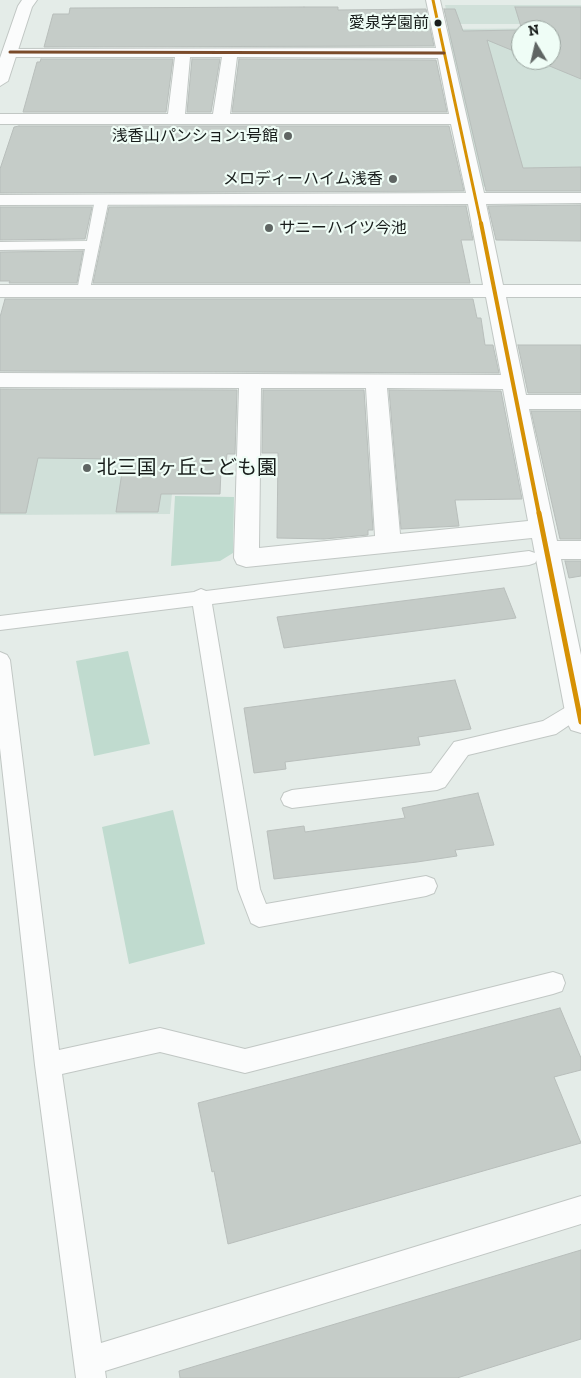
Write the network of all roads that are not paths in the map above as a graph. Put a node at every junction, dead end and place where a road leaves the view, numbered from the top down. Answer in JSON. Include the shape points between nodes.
{"nodes":[{"id":1,"x":30,"y":0,"type":"edge"},
{"id":2,"x":433,"y":0,"type":"edge"},
{"id":3,"x":10,"y":52,"type":"junction"},
{"id":4,"x":183,"y":53,"type":"junction"},
{"id":5,"x":230,"y":53,"type":"junction"},
{"id":6,"x":444,"y":53,"type":"junction"},
{"id":7,"x":0,"y":81,"type":"edge"},
{"id":8,"x":176,"y":118,"type":"junction"},
{"id":9,"x":221,"y":118,"type":"junction"},
{"id":10,"x":458,"y":118,"type":"junction"},
{"id":11,"x":0,"y":119,"type":"edge"},
{"id":12,"x":581,"y":198,"type":"edge"},
{"id":13,"x":102,"y":199,"type":"junction"},
{"id":14,"x":476,"y":199,"type":"junction"},
{"id":15,"x":0,"y":200,"type":"edge"},
{"id":16,"x":93,"y":245,"type":"junction"},
{"id":17,"x":0,"y":246,"type":"edge"},
{"id":18,"x":84,"y":291,"type":"junction"},
{"id":19,"x":494,"y":291,"type":"junction"},
{"id":20,"x":581,"y":291,"type":"edge"},
{"id":21,"x":0,"y":292,"type":"edge"},
{"id":22,"x":0,"y":380,"type":"edge"},
{"id":23,"x":250,"y":381,"type":"junction"},
{"id":24,"x":376,"y":381,"type":"junction"},
{"id":25,"x":515,"y":392,"type":"junction"},
{"id":26,"x":581,"y":402,"type":"edge"},
{"id":27,"x":388,"y":543,"type":"junction"},
{"id":28,"x":539,"y":545,"type":"junction"},
{"id":29,"x":581,"y":550,"type":"edge"},
{"id":30,"x":201,"y":596,"type":"junction"},
{"id":31,"x":0,"y":623,"type":"edge"},
{"id":32,"x":0,"y":660,"type":"edge"},
{"id":33,"x":580,"y":715,"type":"edge"},
{"id":34,"x":292,"y":799,"type":"dead end"},
{"id":35,"x":426,"y":886,"type":"dead end"},
{"id":36,"x":553,"y":983,"type":"dead end"},
{"id":37,"x":48,"y":1065,"type":"junction"},
{"id":38,"x":581,"y":1210,"type":"edge"},
{"id":39,"x":90,"y":1370,"type":"edge"}],
"edges":[{"from":1,"to":3,"type":"street"},
{"from":2,"to":6,"type":"street"},
{"from":3,"to":4,"type":"street"},
{"from":3,"to":7,"type":"street"},
{"from":4,"to":5,"type":"street"},
{"from":4,"to":8,"type":"street"},
{"from":5,"to":6,"type":"street"},
{"from":5,"to":9,"type":"street"},
{"from":6,"to":10,"type":"street"},
{"from":8,"to":9,"type":"street"},
{"from":8,"to":11,"type":"street"},
{"from":9,"to":10,"type":"street"},
{"from":10,"to":14,"type":"street"},
{"from":12,"to":14,"type":"street"},
{"from":13,"to":14,"type":"street"},
{"from":13,"to":15,"type":"street"},
{"from":13,"to":16,"type":"lane"},
{"from":14,"to":19,"type":"street"},
{"from":16,"to":17,"type":"lane"},
{"from":16,"to":18,"type":"lane"},
{"from":18,"to":19,"type":"street"},
{"from":18,"to":21,"type":"street"},
{"from":19,"to":20,"type":"street"},
{"from":19,"to":25,"type":"street"},
{"from":22,"to":23,"type":"street"},
{"from":23,"to":24,"type":"street"},
{"from":23,"to":27,"type":"street","via":[[246,558]]},
{"from":24,"to":25,"type":"street"},
{"from":24,"to":27,"type":"street"},
{"from":25,"to":26,"type":"street"},
{"from":25,"to":28,"type":"street"},
{"from":27,"to":28,"type":"street"},
{"from":28,"to":29,"type":"street"},
{"from":28,"to":30,"type":"lane"},
{"from":28,"to":33,"type":"street"},
{"from":30,"to":31,"type":"lane"},
{"from":30,"to":35,"type":"lane","via":[[249,889],[259,916]]},
{"from":32,"to":37,"type":"lane"},
{"from":33,"to":34,"type":"lane","via":[[549,728],[461,748],[438,781]]},
{"from":36,"to":37,"type":"lane","via":[[246,1061],[160,1040]]},
{"from":37,"to":39,"type":"lane"},
{"from":38,"to":39,"type":"lane"}]}
